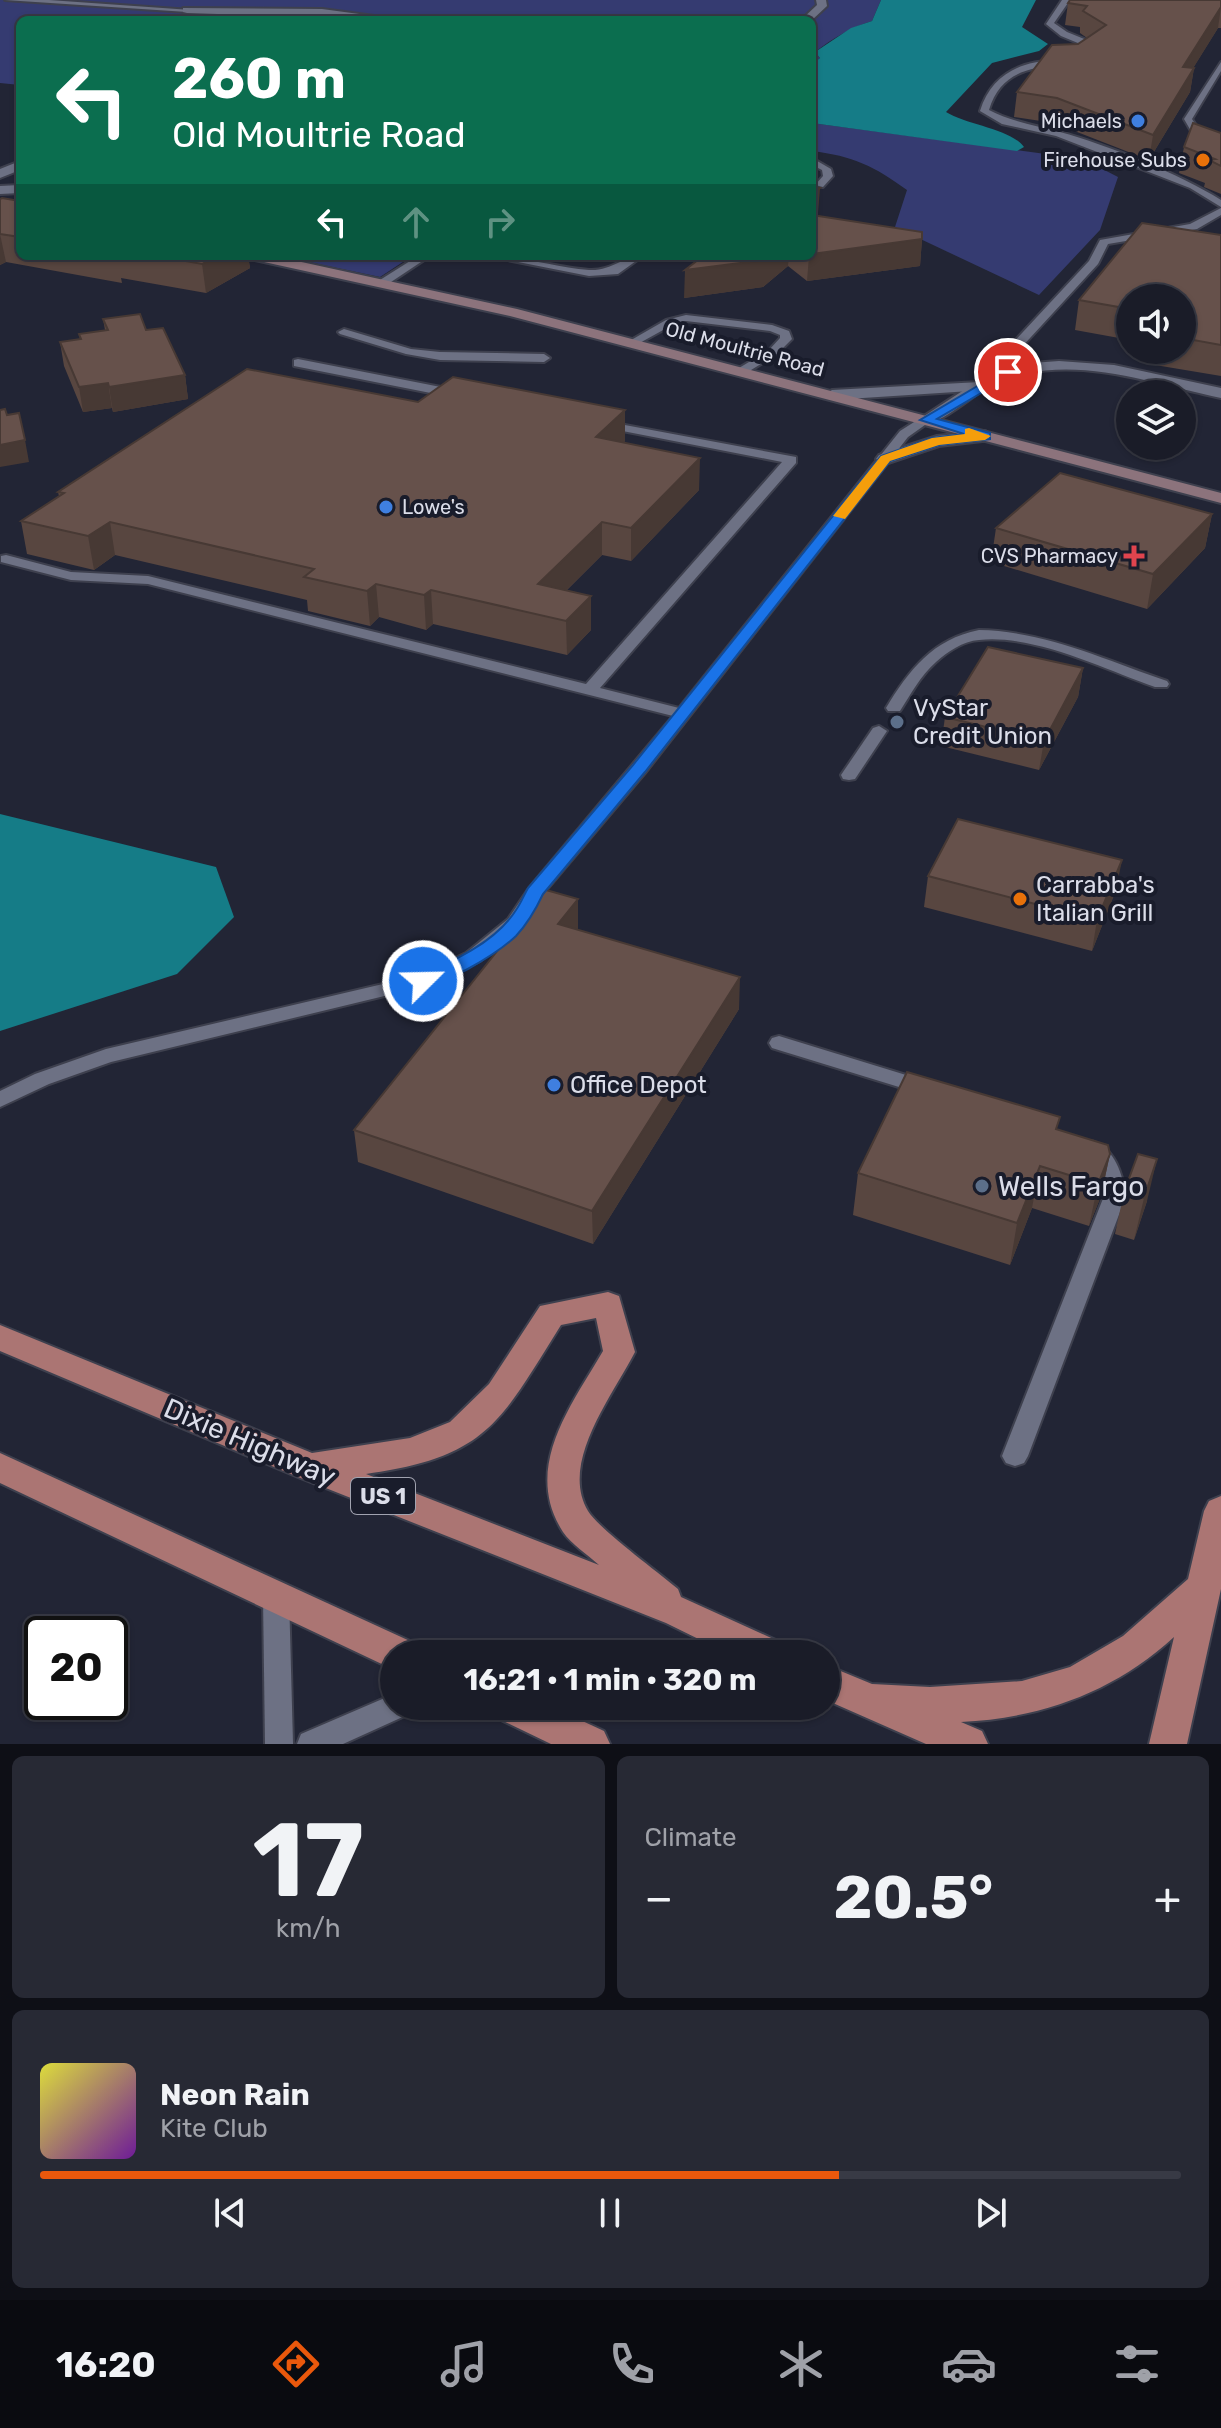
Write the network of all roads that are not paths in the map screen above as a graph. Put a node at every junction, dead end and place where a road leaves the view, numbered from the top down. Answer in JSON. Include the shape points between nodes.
{"nodes":[{"id":1,"x":9,"y":0,"type":"edge"},
{"id":2,"x":821,"y":0,"type":"edge"},
{"id":3,"x":1066,"y":0,"type":"edge"},
{"id":4,"x":191,"y":5,"type":"edge"},
{"id":5,"x":144,"y":7,"type":"junction"},
{"id":6,"x":130,"y":16,"type":"edge"},
{"id":7,"x":354,"y":16,"type":"edge"},
{"id":8,"x":811,"y":16,"type":"edge"},
{"id":9,"x":1221,"y":64,"type":"edge"},
{"id":10,"x":1221,"y":144,"type":"edge"},
{"id":11,"x":816,"y":163,"type":"edge"},
{"id":12,"x":820,"y":185,"type":"edge"},
{"id":13,"x":1221,"y":204,"type":"edge"},
{"id":14,"x":1221,"y":211,"type":"edge"},
{"id":15,"x":275,"y":260,"type":"edge"},
{"id":16,"x":419,"y":260,"type":"edge"},
{"id":17,"x":515,"y":260,"type":"edge"},
{"id":18,"x":632,"y":260,"type":"edge"},
{"id":19,"x":384,"y":282,"type":"junction"},
{"id":20,"x":344,"y":332,"type":"dead end"},
{"id":21,"x":632,"y":343,"type":"junction"},
{"id":22,"x":544,"y":358,"type":"dead end"},
{"id":23,"x":298,"y":363,"type":"dead end"},
{"id":24,"x":743,"y":371,"type":"junction"},
{"id":25,"x":1008,"y":372,"type":"junction"},
{"id":26,"x":980,"y":387,"type":"junction"},
{"id":27,"x":1221,"y":393,"type":"edge"},
{"id":28,"x":832,"y":395,"type":"junction"},
{"id":29,"x":468,"y":396,"type":"edge"},
{"id":30,"x":926,"y":420,"type":"junction"},
{"id":31,"x":591,"y":421,"type":"edge"},
{"id":32,"x":985,"y":436,"type":"junction"},
{"id":33,"x":885,"y":459,"type":"junction"},
{"id":34,"x":1221,"y":498,"type":"edge"},
{"id":35,"x":6,"y":559,"type":"dead end"},
{"id":36,"x":1161,"y":684,"type":"dead end"},
{"id":37,"x":590,"y":690,"type":"junction"},
{"id":38,"x":894,"y":708,"type":"dead end"},
{"id":39,"x":682,"y":713,"type":"junction"},
{"id":40,"x":879,"y":731,"type":"dead end"},
{"id":41,"x":849,"y":775,"type":"dead end"},
{"id":42,"x":779,"y":1043,"type":"dead end"},
{"id":43,"x":942,"y":1094,"type":"edge"},
{"id":44,"x":0,"y":1100,"type":"edge"},
{"id":45,"x":1068,"y":1135,"type":"edge"},
{"id":46,"x":0,"y":1337,"type":"edge"},
{"id":47,"x":1015,"y":1456,"type":"dead end"},
{"id":48,"x":0,"y":1467,"type":"edge"},
{"id":49,"x":310,"y":1467,"type":"junction"},
{"id":50,"x":1221,"y":1511,"type":"edge"},
{"id":51,"x":1202,"y":1589,"type":"junction"},
{"id":52,"x":276,"y":1596,"type":"junction"},
{"id":53,"x":679,"y":1612,"type":"junction"},
{"id":54,"x":738,"y":1640,"type":"edge"},
{"id":55,"x":380,"y":1645,"type":"edge"},
{"id":56,"x":840,"y":1689,"type":"edge"},
{"id":57,"x":865,"y":1701,"type":"junction"},
{"id":58,"x":380,"y":1714,"type":"edge"},
{"id":59,"x":540,"y":1720,"type":"edge"},
{"id":60,"x":279,"y":1744,"type":"edge"},
{"id":61,"x":311,"y":1744,"type":"edge"},
{"id":62,"x":591,"y":1744,"type":"edge"},
{"id":63,"x":969,"y":1744,"type":"edge"},
{"id":64,"x":1168,"y":1744,"type":"edge"}],
"edges":[{"from":1,"to":5,"type":"lane"},
{"from":2,"to":8,"type":"street","via":[[822,6]]},
{"from":3,"to":13,"type":"lane","via":[[1050,24],[1096,47],[1070,63],[1031,64],[1004,74],[984,111],[1117,156],[1193,186]]},
{"from":4,"to":5,"type":"lane"},
{"from":4,"to":7,"type":"street"},
{"from":5,"to":6,"type":"lane"},
{"from":9,"to":10,"type":"lane","via":[[1188,119],[1194,129]]},
{"from":11,"to":12,"type":"lane","via":[[828,176]]},
{"from":14,"to":25,"type":"lane","via":[[1193,227],[1104,242],[1094,262],[1013,349]]},
{"from":15,"to":19,"type":"main road","name":"Old Moultrie Road"},
{"from":16,"to":19,"type":"lane"},
{"from":17,"to":18,"type":"lane","via":[[589,273],[614,272]]},
{"from":19,"to":21,"type":"main road","name":"Old Moultrie Road"},
{"from":20,"to":22,"type":"lane","via":[[440,356]]},
{"from":21,"to":24,"type":"main road","name":"Old Moultrie Road"},
{"from":21,"to":24,"type":"lane","via":[[686,318],[785,333],[786,339],[773,352]]},
{"from":23,"to":29,"type":"lane"},
{"from":24,"to":28,"type":"main road","name":"Old Moultrie Road"},
{"from":25,"to":26,"type":"street"},
{"from":25,"to":27,"type":"street","via":[[1075,367]]},
{"from":26,"to":28,"type":"street"},
{"from":26,"to":30,"type":"street"},
{"from":28,"to":30,"type":"main road","name":"Old Moultrie Road"},
{"from":30,"to":32,"type":"main road","name":"Old Moultrie Road"},
{"from":30,"to":33,"type":"lane","via":[[904,434]]},
{"from":31,"to":37,"type":"lane","via":[[791,460]]},
{"from":32,"to":33,"type":"street","via":[[937,441]]},
{"from":32,"to":34,"type":"main road","name":"Old Moultrie Road"},
{"from":33,"to":39,"type":"lane"},
{"from":35,"to":37,"type":"lane","via":[[71,576],[148,580]]},
{"from":36,"to":38,"type":"lane","via":[[1042,644],[975,635],[921,667]]},
{"from":37,"to":39,"type":"lane"},
{"from":39,"to":44,"type":"lane","via":[[535,892],[525,913],[507,933],[456,968],[423,981],[106,1056]]},
{"from":40,"to":41,"type":"lane"},
{"from":42,"to":43,"type":"lane"},
{"from":45,"to":47,"type":"lane","via":[[1110,1169],[1115,1196]]},
{"from":46,"to":49,"type":"main road","name":"Dixie Highway","number":"US 1"},
{"from":48,"to":52,"type":"main road"},
{"from":49,"to":53,"type":"main road","name":"Dixie Highway","number":"US 1"},
{"from":49,"to":53,"type":"main road","via":[[424,1448],[461,1433],[491,1405],[551,1315],[608,1304],[619,1352],[569,1440],[562,1489],[576,1523]]},
{"from":50,"to":51,"type":"main road"},
{"from":51,"to":57,"type":"main road","via":[[1113,1663],[1046,1695],[968,1707]]},
{"from":51,"to":64,"type":"main road"},
{"from":52,"to":55,"type":"main road"},
{"from":52,"to":60,"type":"lane"},
{"from":53,"to":54,"type":"main road","name":"Dixie Highway","number":"US 1"},
{"from":56,"to":57,"type":"main road"},
{"from":57,"to":63,"type":"main road"},
{"from":58,"to":61,"type":"lane"},
{"from":59,"to":62,"type":"main road"}]}
